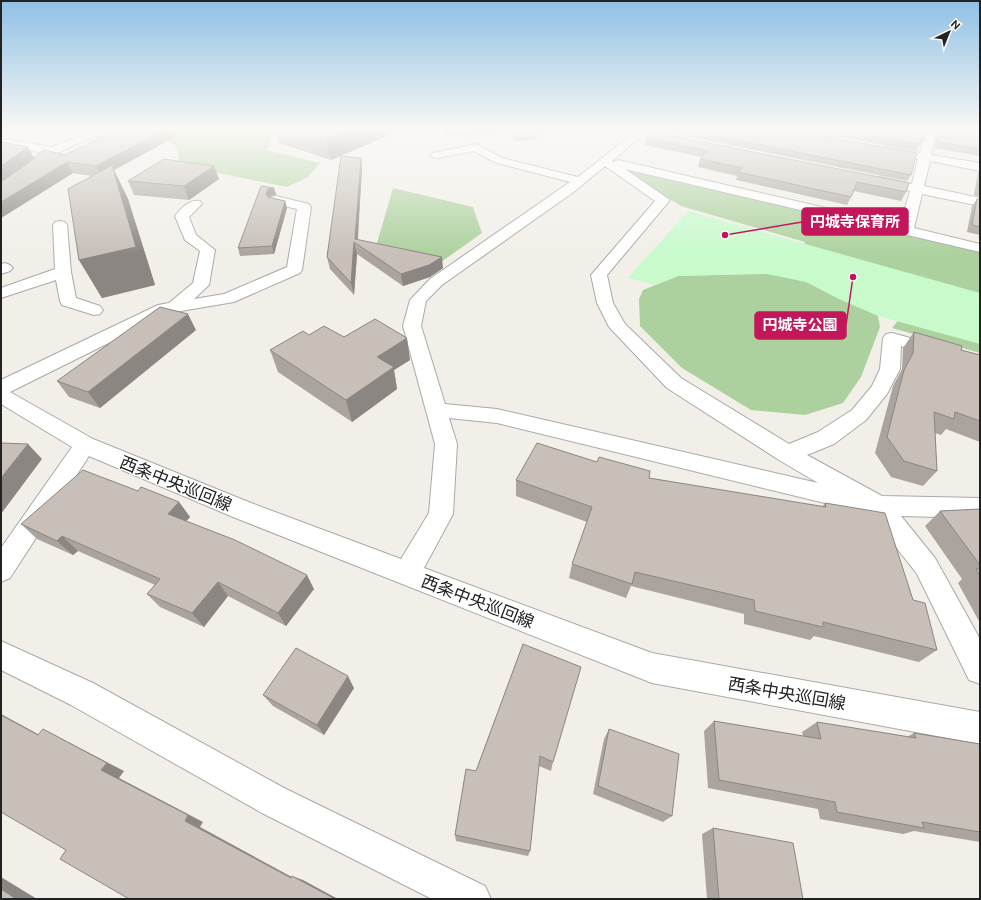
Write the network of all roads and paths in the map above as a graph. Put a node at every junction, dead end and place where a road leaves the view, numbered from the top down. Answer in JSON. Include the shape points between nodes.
{"nodes":[{"id":1,"x":28,"y":171,"type":"edge"},
{"id":2,"x":541,"y":171,"type":"edge"},
{"id":3,"x":592,"y":171,"type":"edge"},
{"id":4,"x":620,"y":171,"type":"edge"},
{"id":5,"x":649,"y":171,"type":"edge"},
{"id":6,"x":921,"y":171,"type":"edge"},
{"id":7,"x":871,"y":180,"type":"edge"},
{"id":8,"x":580,"y":181,"type":"junction"},
{"id":9,"x":917,"y":189,"type":"junction"},
{"id":10,"x":1,"y":190,"type":"edge"},
{"id":11,"x":276,"y":200,"type":"edge"},
{"id":12,"x":980,"y":202,"type":"edge"},
{"id":13,"x":195,"y":204,"type":"dead end"},
{"id":14,"x":60,"y":225,"type":"dead end"},
{"id":15,"x":906,"y":230,"type":"junction"},
{"id":16,"x":980,"y":248,"type":"edge"},
{"id":17,"x":63,"y":272,"type":"junction"},
{"id":18,"x":1,"y":292,"type":"edge"},
{"id":19,"x":174,"y":307,"type":"junction"},
{"id":20,"x":94,"y":310,"type":"dead end"},
{"id":21,"x":980,"y":363,"type":"edge"},
{"id":22,"x":1,"y":388,"type":"edge"},
{"id":23,"x":1,"y":394,"type":"edge"},
{"id":24,"x":437,"y":410,"type":"junction"},
{"id":25,"x":85,"y":445,"type":"junction"},
{"id":26,"x":787,"y":454,"type":"junction"},
{"id":27,"x":878,"y":506,"type":"junction"},
{"id":28,"x":980,"y":508,"type":"edge"},
{"id":29,"x":1,"y":570,"type":"edge"},
{"id":30,"x":408,"y":574,"type":"junction"},
{"id":31,"x":1,"y":655,"type":"edge"},
{"id":32,"x":980,"y":669,"type":"edge"},
{"id":33,"x":980,"y":728,"type":"edge"},
{"id":34,"x":472,"y":899,"type":"edge"}],
"edges":[{"from":1,"to":10,"type":"street"},
{"from":2,"to":8,"type":"street"},
{"from":3,"to":8,"type":"street"},
{"from":4,"to":26,"type":"street","via":[[663,200],[599,275],[605,303],[618,327],[674,383]]},
{"from":5,"to":15,"type":"street"},
{"from":6,"to":9,"type":"street"},
{"from":7,"to":9,"type":"street"},
{"from":8,"to":24,"type":"street","via":[[436,282],[418,300],[412,326]]},
{"from":9,"to":12,"type":"street"},
{"from":9,"to":15,"type":"street"},
{"from":11,"to":19,"type":"street","via":[[304,207],[294,270],[228,298]]},
{"from":13,"to":19,"type":"street","via":[[182,216],[190,237],[208,250],[201,285]]},
{"from":14,"to":17,"type":"street"},
{"from":15,"to":16,"type":"street"},
{"from":17,"to":18,"type":"street"},
{"from":17,"to":20,"type":"street","via":[[68,301]]},
{"from":19,"to":22,"type":"street","via":[[164,309]]},
{"from":21,"to":26,"type":"street","via":[[892,338],[890,369],[880,389],[859,415],[826,438]]},
{"from":23,"to":25,"type":"street","name":"西条中央巡回線"},
{"from":24,"to":27,"type":"street","via":[[497,416]]},
{"from":24,"to":30,"type":"street","via":[[446,444],[441,514]]},
{"from":25,"to":29,"type":"street"},
{"from":25,"to":30,"type":"street","name":"西条中央巡回線","via":[[242,510]]},
{"from":26,"to":27,"type":"street"},
{"from":27,"to":28,"type":"street"},
{"from":27,"to":32,"type":"street","via":[[926,566]]},
{"from":30,"to":33,"type":"street","name":"西条中央巡回線","via":[[652,668]]},
{"from":31,"to":34,"type":"street","via":[[82,694],[274,801]]}]}
